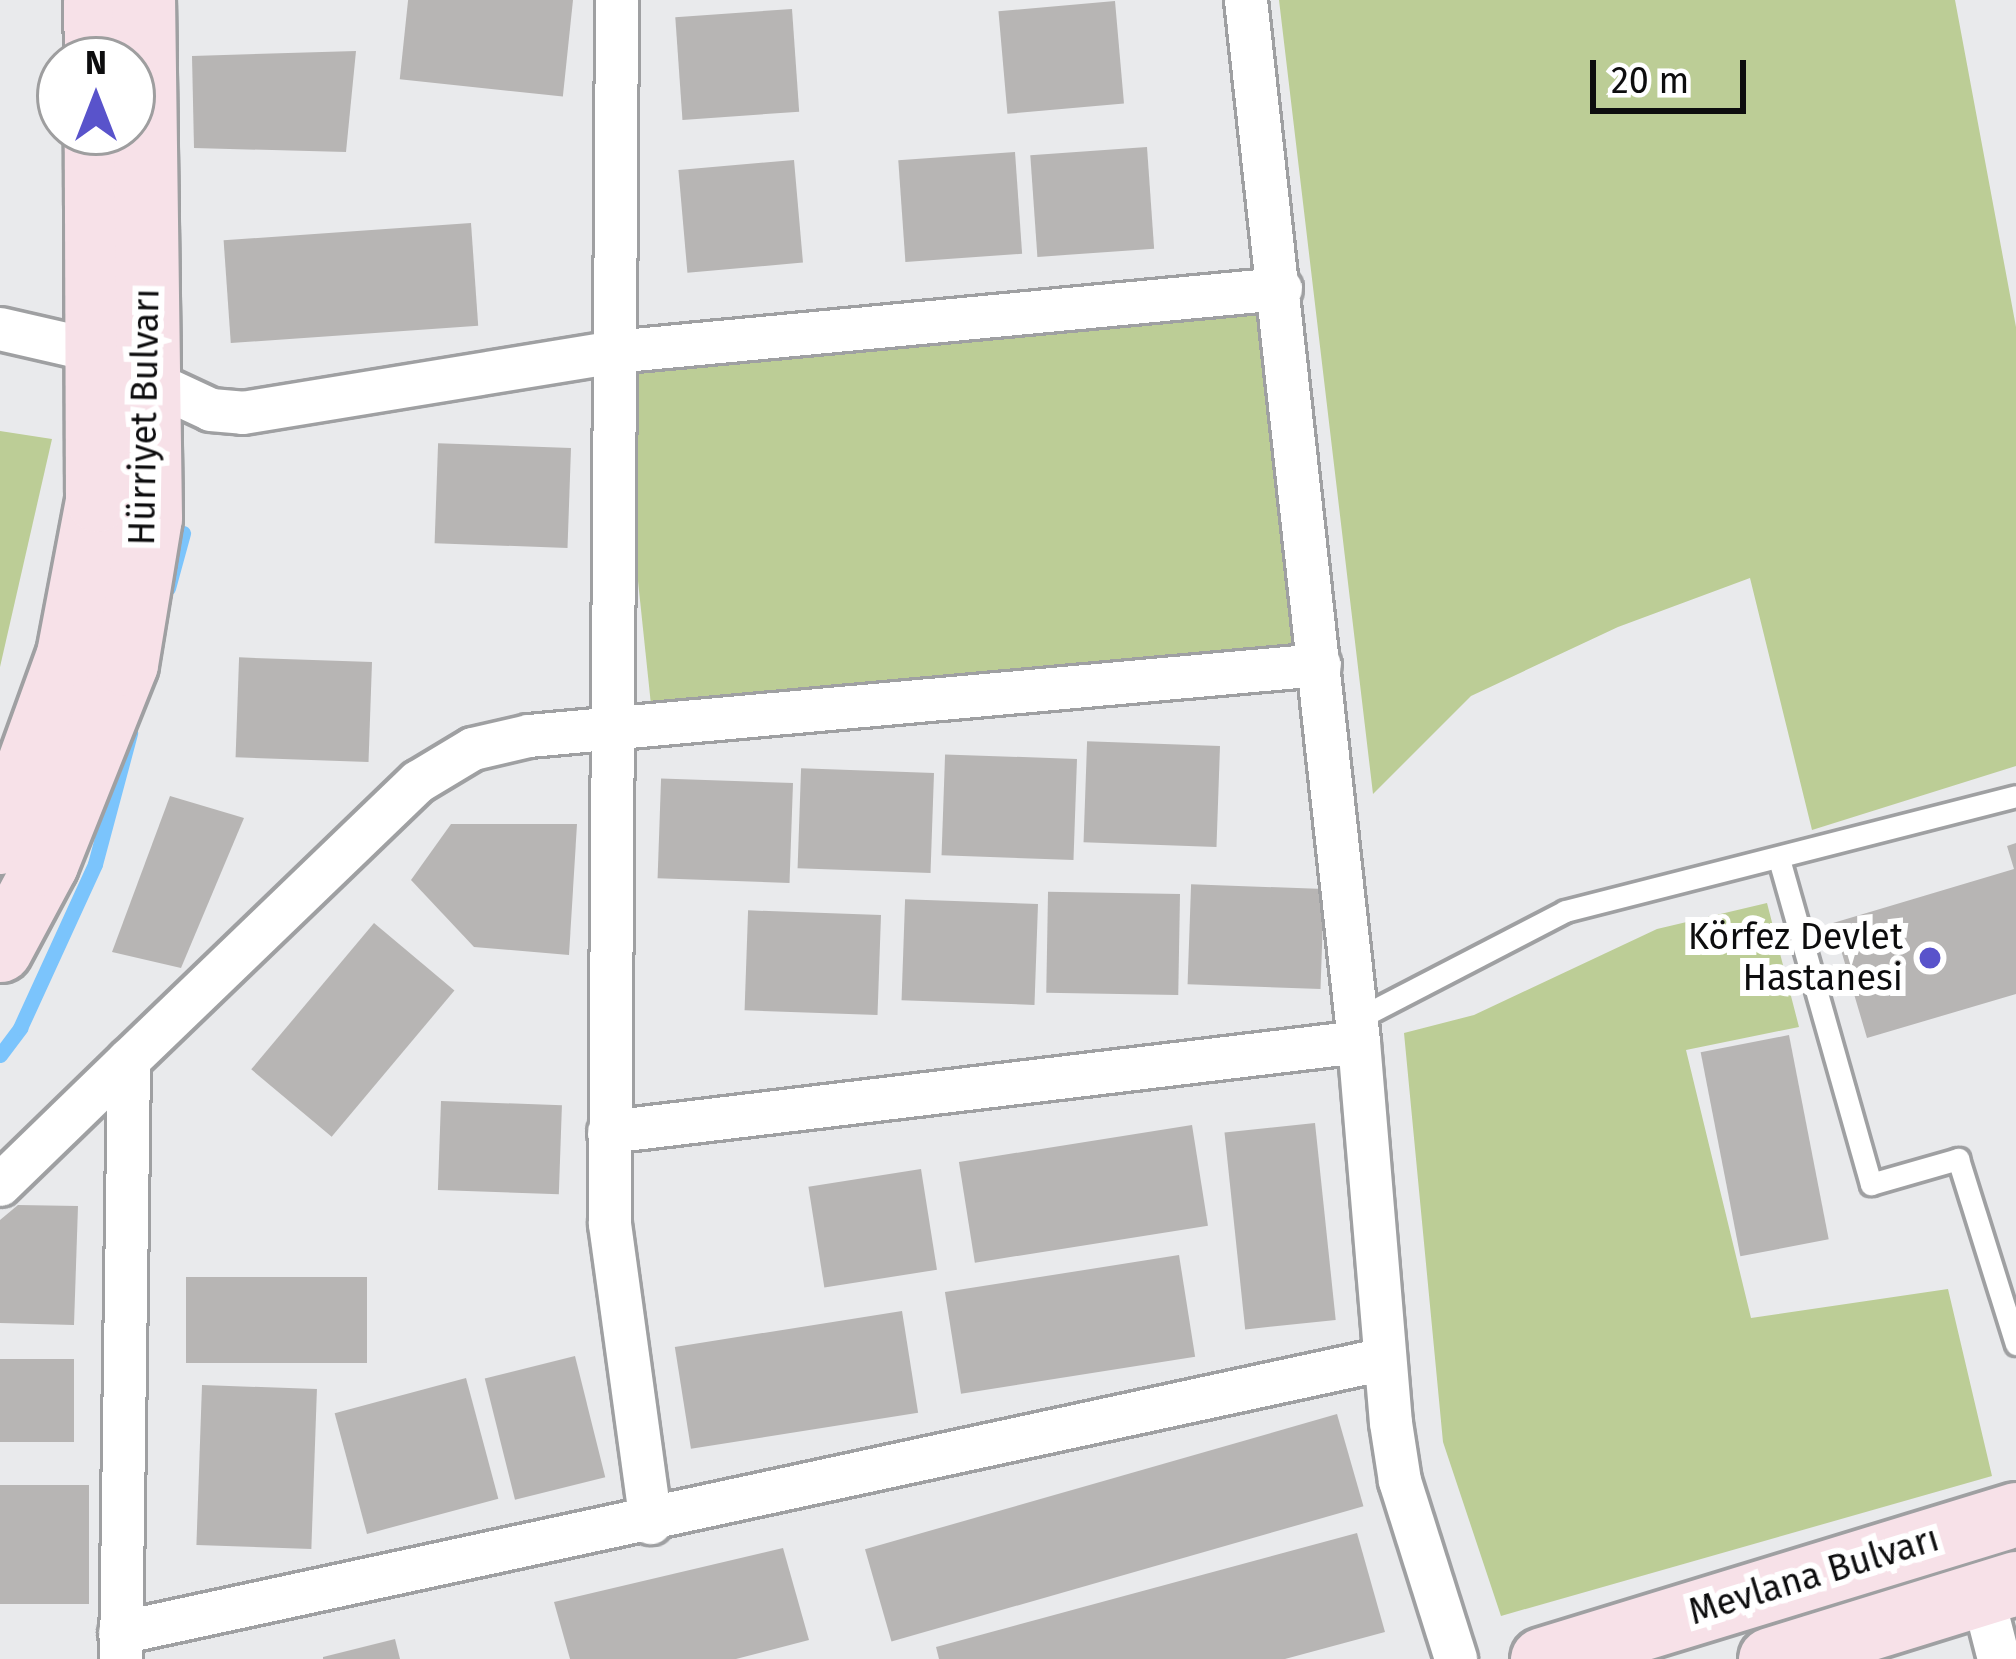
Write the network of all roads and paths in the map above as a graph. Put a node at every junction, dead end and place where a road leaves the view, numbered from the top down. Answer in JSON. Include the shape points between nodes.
{"nodes":[{"id":1,"x":95,"y":0,"type":"edge"},
{"id":2,"x":143,"y":0,"type":"edge"},
{"id":3,"x":617,"y":0,"type":"edge"},
{"id":4,"x":1246,"y":0,"type":"edge"},
{"id":5,"x":96,"y":36,"type":"edge"},
{"id":6,"x":99,"y":156,"type":"edge"},
{"id":7,"x":1281,"y":289,"type":"junction"},
{"id":8,"x":0,"y":329,"type":"edge"},
{"id":9,"x":614,"y":352,"type":"junction"},
{"id":10,"x":122,"y":370,"type":"junction"},
{"id":11,"x":1320,"y":664,"type":"junction"},
{"id":12,"x":609,"y":728,"type":"junction"},
{"id":13,"x":2016,"y":796,"type":"edge"},
{"id":14,"x":0,"y":842,"type":"edge"},
{"id":15,"x":1779,"y":859,"type":"junction"},
{"id":16,"x":0,"y":950,"type":"edge"},
{"id":17,"x":1358,"y":1030,"type":"junction"},
{"id":18,"x":129,"y":1060,"type":"junction"},
{"id":19,"x":609,"y":1132,"type":"junction"},
{"id":20,"x":0,"y":1186,"type":"edge"},
{"id":21,"x":2016,"y":1344,"type":"edge"},
{"id":22,"x":1385,"y":1359,"type":"junction"},
{"id":23,"x":2016,"y":1514,"type":"edge"},
{"id":24,"x":650,"y":1523,"type":"junction"},
{"id":25,"x":1999,"y":1588,"type":"edge"},
{"id":26,"x":120,"y":1646,"type":"edge"},
{"id":27,"x":1456,"y":1659,"type":"edge"},
{"id":28,"x":1542,"y":1659,"type":"edge"},
{"id":29,"x":1770,"y":1659,"type":"edge"},
{"id":30,"x":1999,"y":1659,"type":"edge"}],
"edges":[{"from":1,"to":5,"type":"main road"},
{"from":2,"to":10,"type":"main road","name":"Hürriyet Bulvarı"},
{"from":3,"to":9,"type":"street"},
{"from":4,"to":7,"type":"street"},
{"from":6,"to":10,"type":"main road","name":"Hürriyet Bulvarı"},
{"from":7,"to":9,"type":"street"},
{"from":7,"to":11,"type":"street"},
{"from":8,"to":10,"type":"street"},
{"from":9,"to":10,"type":"street","via":[[242,412],[211,410]]},
{"from":9,"to":12,"type":"street"},
{"from":10,"to":14,"type":"main road","name":"Hürriyet Bulvarı","via":[[68,654]]},
{"from":10,"to":16,"type":"main road","name":"Hürriyet Bulvarı","via":[[150,518],[126,664],[46,864]]},
{"from":11,"to":12,"type":"street"},
{"from":11,"to":17,"type":"street"},
{"from":12,"to":18,"type":"street","via":[[529,736],[444,763]]},
{"from":12,"to":19,"type":"street"},
{"from":13,"to":15,"type":"lane"},
{"from":15,"to":17,"type":"lane","via":[[1650,883],[1565,910]]},
{"from":15,"to":21,"type":"lane","via":[[1870,1184],[1958,1159]]},
{"from":17,"to":19,"type":"street"},
{"from":17,"to":22,"type":"street"},
{"from":18,"to":20,"type":"street"},
{"from":18,"to":26,"type":"street"},
{"from":19,"to":24,"type":"street","via":[[619,1319]]},
{"from":22,"to":24,"type":"street"},
{"from":22,"to":27,"type":"street","via":[[1400,1481]]},
{"from":23,"to":28,"type":"main road","name":"Mevlana Bulvarı"},
{"from":24,"to":26,"type":"street"},
{"from":25,"to":29,"type":"main road","name":"Mevlana Bulvarı"},
{"from":25,"to":30,"type":"street"}]}
